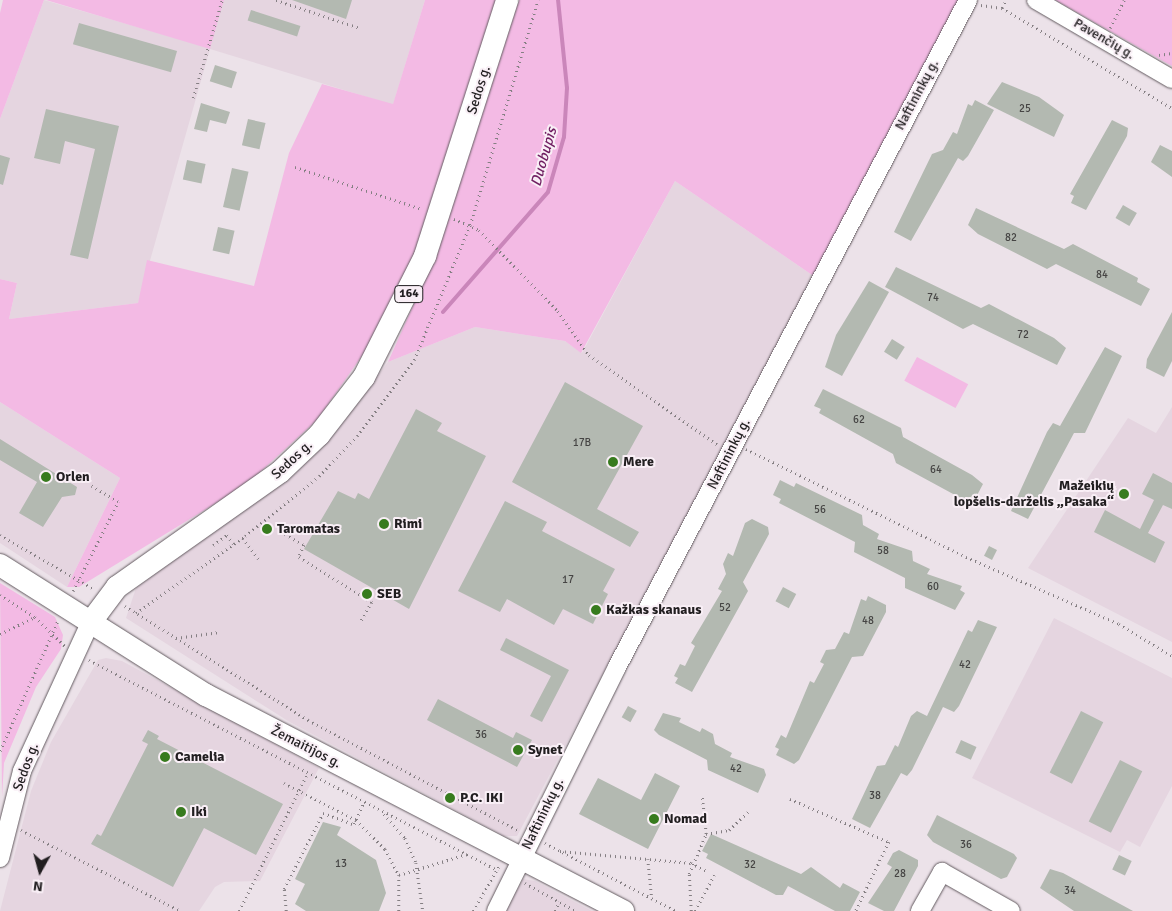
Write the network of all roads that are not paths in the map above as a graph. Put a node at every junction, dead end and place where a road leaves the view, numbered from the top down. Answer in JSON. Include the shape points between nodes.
{"nodes":[{"id":1,"x":507,"y":0,"type":"edge"},
{"id":2,"x":969,"y":0,"type":"edge"},
{"id":3,"x":1036,"y":0,"type":"edge"},
{"id":4,"x":1172,"y":79,"type":"edge"},
{"id":5,"x":0,"y":565,"type":"edge"},
{"id":6,"x":90,"y":623,"type":"junction"},
{"id":7,"x":0,"y":858,"type":"edge"},
{"id":8,"x":513,"y":868,"type":"junction"},
{"id":9,"x":496,"y":911,"type":"edge"},
{"id":10,"x":623,"y":911,"type":"edge"},
{"id":11,"x":920,"y":911,"type":"edge"},
{"id":12,"x":1011,"y":911,"type":"edge"}],
"edges":[{"from":1,"to":6,"type":"main road","name":"Sedos g.","number":"164","via":[[441,215],[389,334],[364,377],[319,435],[261,488],[109,596]]},
{"from":2,"to":8,"type":"street","name":"Naftininkų g.","via":[[728,445]]},
{"from":3,"to":4,"type":"street","name":"Pavenčių g."},
{"from":5,"to":6,"type":"main road","name":"Žemaitijos g."},
{"from":6,"to":7,"type":"street","name":"Sedos g.","via":[[22,771]]},
{"from":6,"to":8,"type":"main road","name":"Žemaitijos g.","via":[[206,695]]},
{"from":8,"to":9,"type":"street","name":"Naftininkų g."},
{"from":8,"to":10,"type":"main road","name":"Žemaitijos g."},
{"from":11,"to":12,"type":"street","via":[[942,872]]}]}
